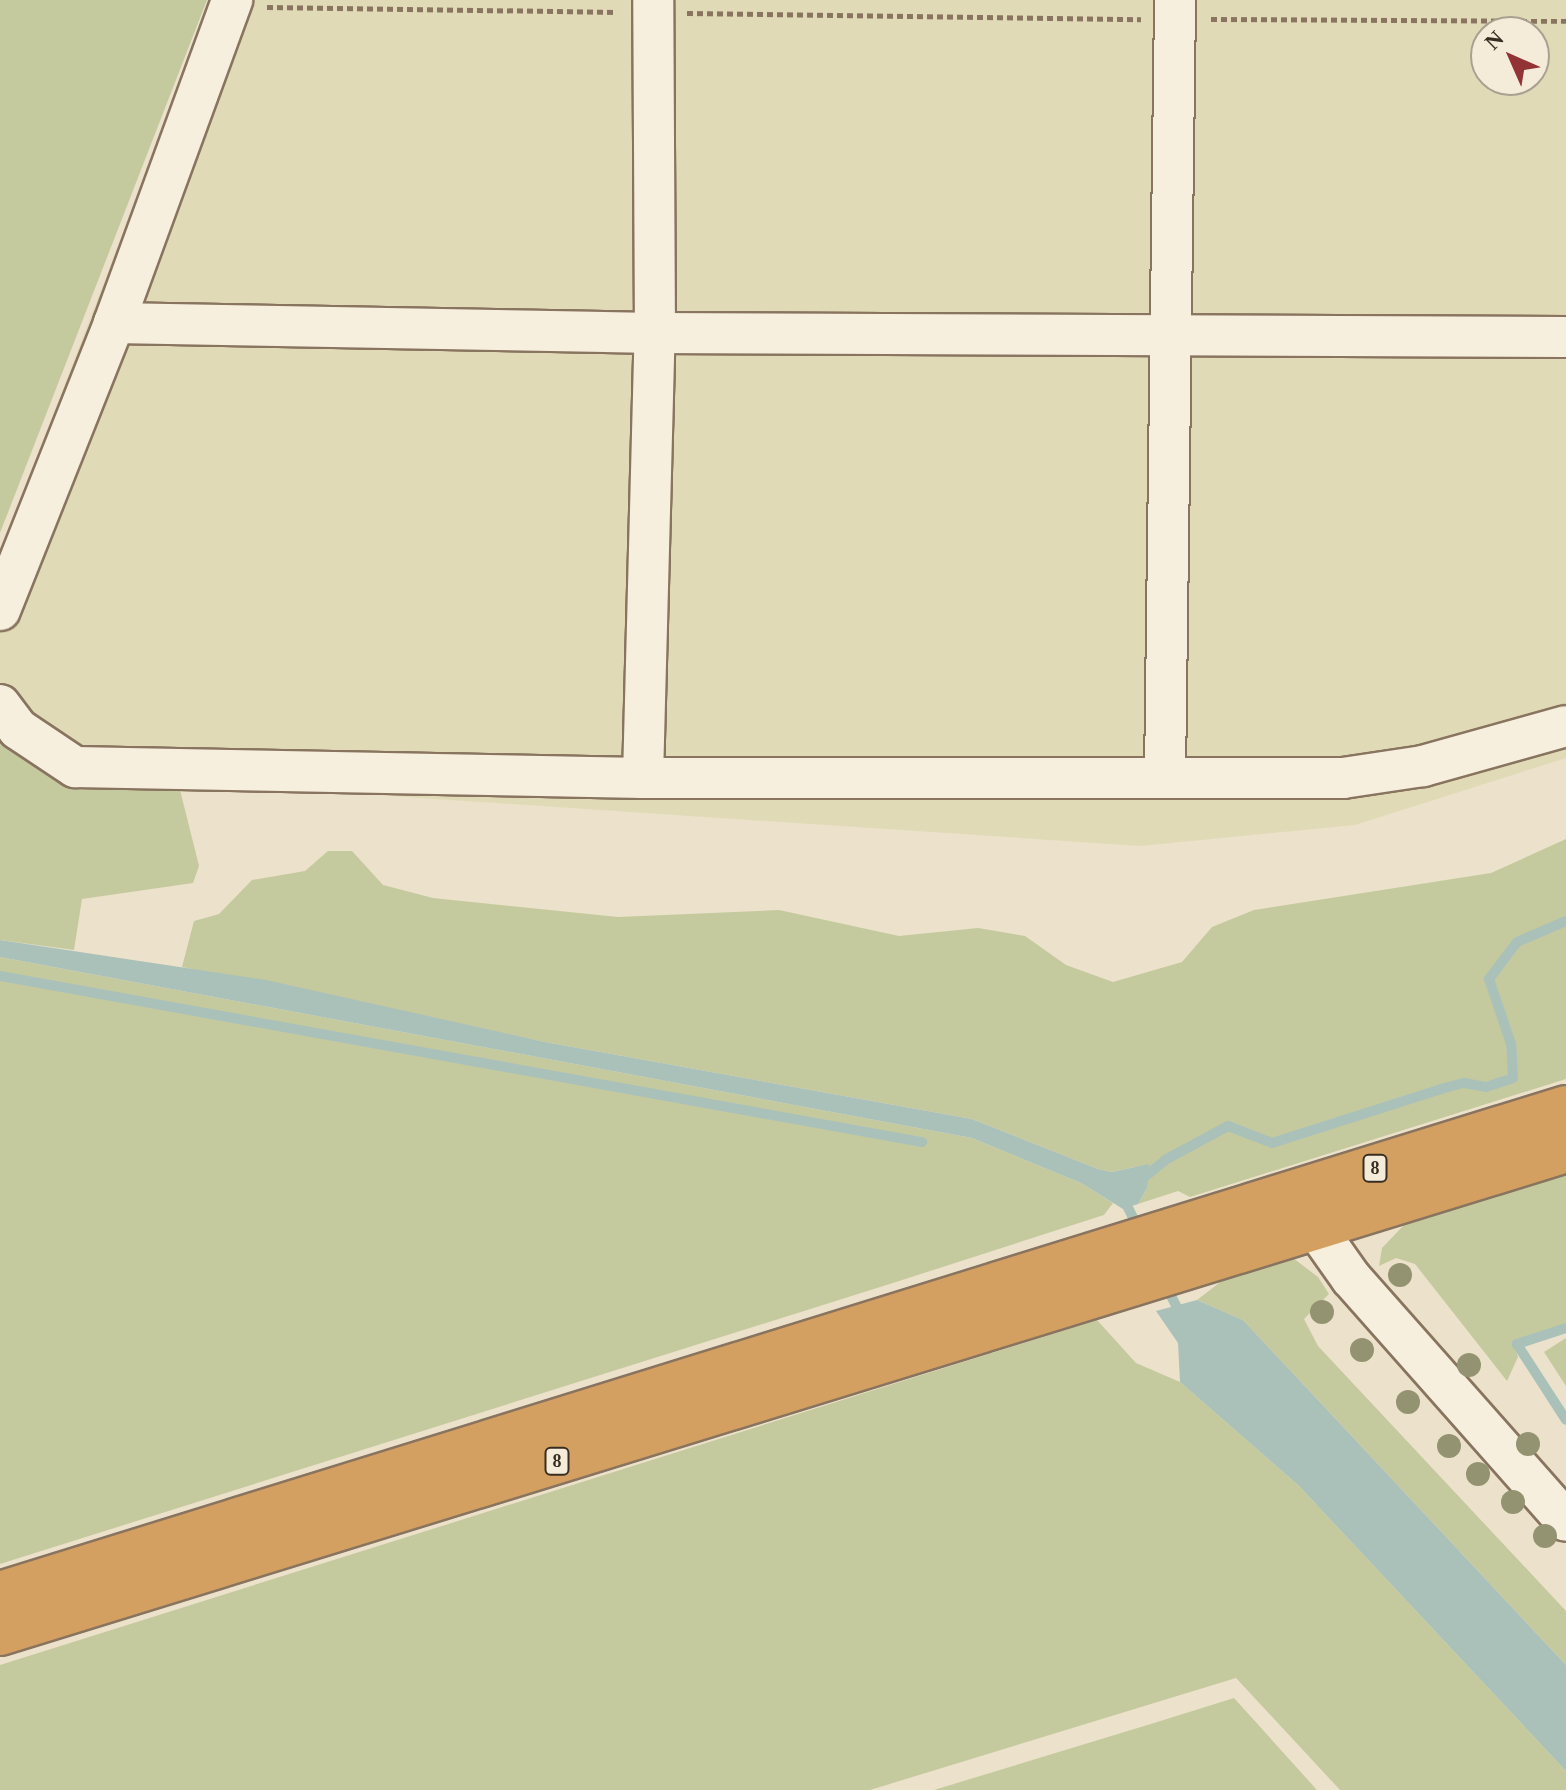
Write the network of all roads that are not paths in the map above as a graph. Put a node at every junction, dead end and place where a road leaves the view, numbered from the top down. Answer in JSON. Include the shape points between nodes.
{"nodes":[{"id":1,"x":231,"y":3,"type":"edge"},
{"id":2,"x":653,"y":6,"type":"edge"},
{"id":3,"x":1175,"y":10,"type":"edge"},
{"id":4,"x":114,"y":323,"type":"junction"},
{"id":5,"x":655,"y":333,"type":"junction"},
{"id":6,"x":1172,"y":334,"type":"junction"},
{"id":7,"x":1566,"y":337,"type":"edge"},
{"id":8,"x":0,"y":610,"type":"edge"},
{"id":9,"x":0,"y":705,"type":"edge"},
{"id":10,"x":1566,"y":726,"type":"edge"},
{"id":11,"x":1165,"y":776,"type":"junction"},
{"id":12,"x":643,"y":778,"type":"junction"},
{"id":13,"x":1566,"y":1108,"type":"edge"},
{"id":14,"x":1566,"y":1150,"type":"edge"},
{"id":15,"x":1315,"y":1227,"type":"junction"},
{"id":16,"x":1189,"y":1246,"type":"junction"},
{"id":17,"x":1108,"y":1271,"type":"junction"},
{"id":18,"x":1566,"y":1521,"type":"edge"},
{"id":19,"x":0,"y":1594,"type":"edge"},
{"id":20,"x":0,"y":1633,"type":"edge"}],
"edges":[{"from":1,"to":4,"type":"street"},
{"from":2,"to":5,"type":"street"},
{"from":3,"to":6,"type":"street"},
{"from":4,"to":5,"type":"street"},
{"from":4,"to":8,"type":"street"},
{"from":5,"to":6,"type":"street"},
{"from":5,"to":12,"type":"street"},
{"from":6,"to":7,"type":"street"},
{"from":6,"to":11,"type":"street"},
{"from":9,"to":12,"type":"street","via":[[26,736],[75,767]]},
{"from":10,"to":11,"type":"street","via":[[1423,766],[1343,778]]},
{"from":11,"to":12,"type":"street"},
{"from":13,"to":16,"type":"highway","number":"8"},
{"from":14,"to":15,"type":"highway","number":"8"},
{"from":15,"to":16,"type":"highway","number":"8"},
{"from":15,"to":18,"type":"street","via":[[1351,1278]]},
{"from":16,"to":17,"type":"highway","number":"8"},
{"from":17,"to":19,"type":"highway","number":"8"},
{"from":17,"to":20,"type":"highway","number":"8"}]}
